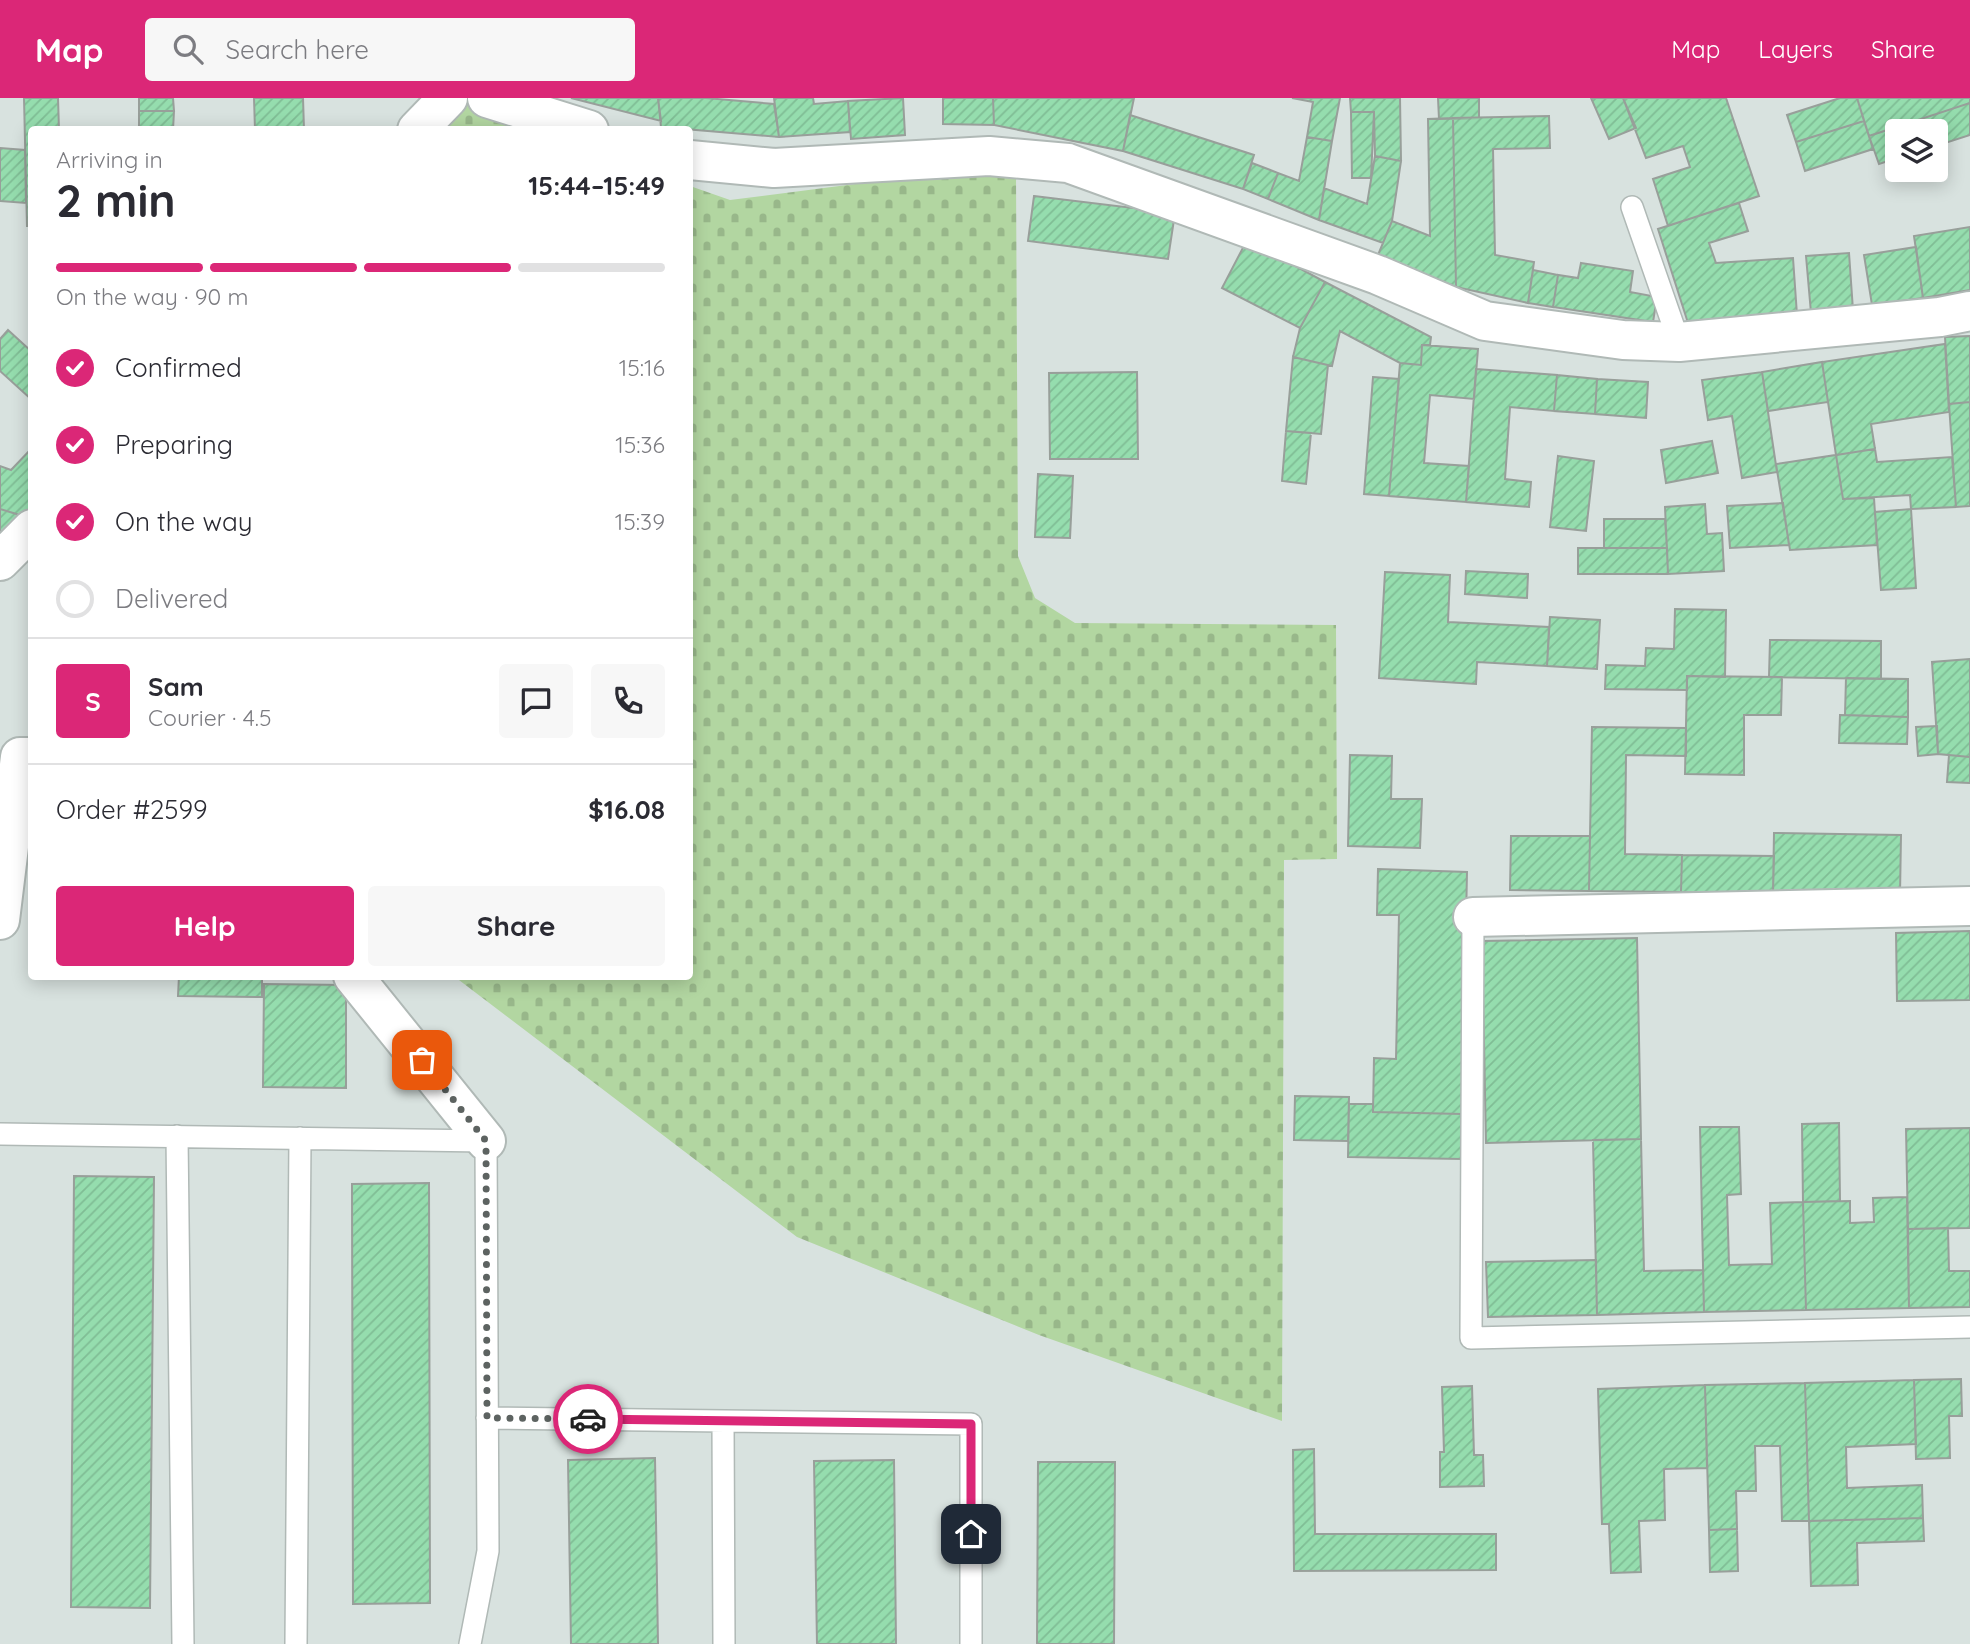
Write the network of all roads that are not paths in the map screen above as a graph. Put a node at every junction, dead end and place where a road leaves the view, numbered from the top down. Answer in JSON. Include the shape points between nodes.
{"nodes":[{"id":1,"x":448,"y":98,"type":"edge"},
{"id":2,"x":487,"y":98,"type":"edge"},
{"id":3,"x":421,"y":126,"type":"edge"},
{"id":4,"x":577,"y":126,"type":"edge"},
{"id":5,"x":693,"y":160,"type":"edge"},
{"id":6,"x":1632,"y":207,"type":"dead end"},
{"id":7,"x":1970,"y":312,"type":"edge"},
{"id":8,"x":1679,"y":342,"type":"junction"},
{"id":9,"x":28,"y":533,"type":"edge"},
{"id":10,"x":0,"y":561,"type":"edge"},
{"id":11,"x":28,"y":757,"type":"edge"},
{"id":12,"x":6,"y":829,"type":"edge"},
{"id":13,"x":1970,"y":906,"type":"edge"},
{"id":14,"x":1473,"y":917,"type":"joint"},
{"id":15,"x":0,"y":920,"type":"edge"},
{"id":16,"x":356,"y":980,"type":"edge"},
{"id":17,"x":0,"y":1134,"type":"edge"},
{"id":18,"x":177,"y":1136,"type":"junction"},
{"id":19,"x":300,"y":1138,"type":"junction"},
{"id":20,"x":486,"y":1141,"type":"junction"},
{"id":21,"x":1970,"y":1327,"type":"edge"},
{"id":22,"x":487,"y":1418,"type":"junction"},
{"id":23,"x":723,"y":1420,"type":"junction"},
{"id":24,"x":183,"y":1644,"type":"edge"},
{"id":25,"x":296,"y":1644,"type":"edge"},
{"id":26,"x":470,"y":1644,"type":"edge"},
{"id":27,"x":724,"y":1644,"type":"edge"},
{"id":28,"x":971,"y":1644,"type":"edge"}],
"edges":[{"from":1,"to":3,"type":"street"},
{"from":2,"to":4,"type":"street"},
{"from":5,"to":8,"type":"street","via":[[774,168],[989,156],[1068,163],[1378,275],[1485,321],[1623,340]]},
{"from":6,"to":8,"type":"lane"},
{"from":7,"to":8,"type":"street"},
{"from":9,"to":10,"type":"street"},
{"from":11,"to":12,"type":"street","via":[[20,757]]},
{"from":12,"to":15,"type":"street"},
{"from":13,"to":14,"type":"street"},
{"from":14,"to":21,"type":"lane","via":[[1471,1338]]},
{"from":16,"to":20,"type":"street"},
{"from":17,"to":18,"type":"lane"},
{"from":18,"to":19,"type":"lane"},
{"from":18,"to":24,"type":"lane"},
{"from":19,"to":20,"type":"lane"},
{"from":19,"to":25,"type":"lane"},
{"from":20,"to":22,"type":"lane"},
{"from":22,"to":23,"type":"lane"},
{"from":22,"to":26,"type":"lane","via":[[488,1551]]},
{"from":23,"to":27,"type":"lane"},
{"from":23,"to":28,"type":"lane","via":[[971,1424]]}]}
